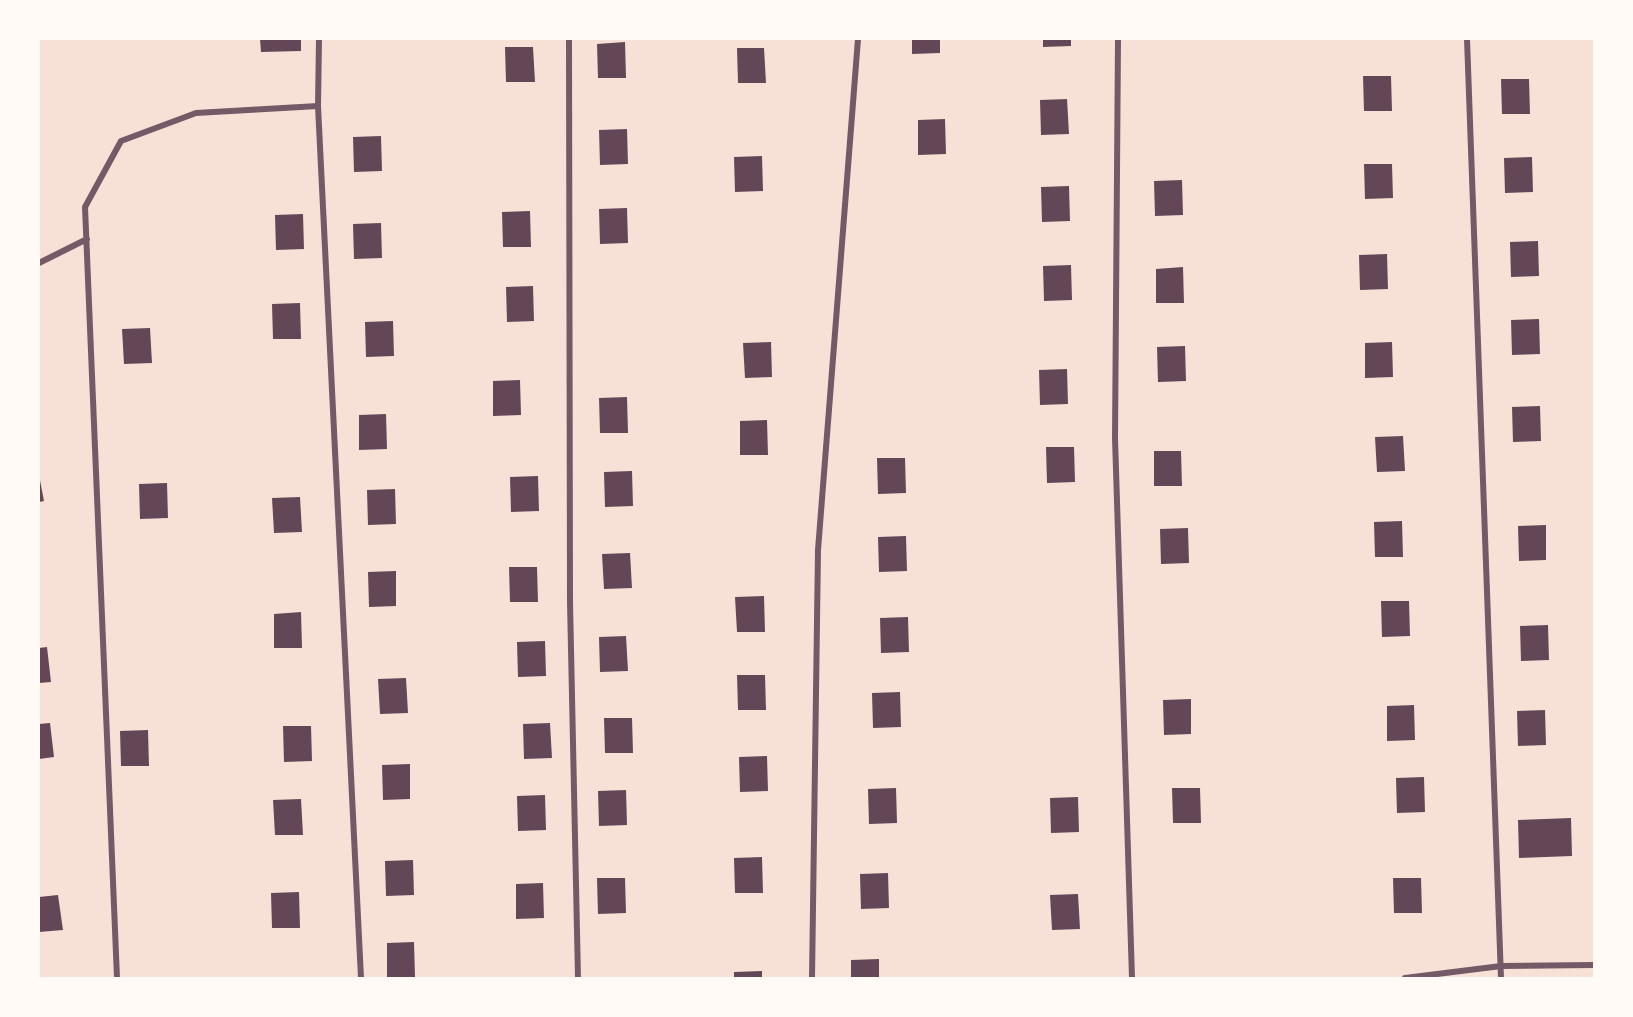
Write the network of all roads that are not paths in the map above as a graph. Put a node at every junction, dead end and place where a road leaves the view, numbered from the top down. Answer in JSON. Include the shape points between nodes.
{"nodes":[{"id":1,"x":319,"y":39,"type":"edge"},
{"id":2,"x":569,"y":39,"type":"edge"},
{"id":3,"x":858,"y":39,"type":"edge"},
{"id":4,"x":1118,"y":39,"type":"edge"},
{"id":5,"x":1467,"y":39,"type":"edge"},
{"id":6,"x":318,"y":106,"type":"junction"},
{"id":7,"x":87,"y":239,"type":"junction"},
{"id":8,"x":39,"y":263,"type":"edge"},
{"id":9,"x":1594,"y":965,"type":"edge"},
{"id":10,"x":1501,"y":966,"type":"junction"},
{"id":11,"x":117,"y":978,"type":"edge"},
{"id":12,"x":361,"y":978,"type":"edge"},
{"id":13,"x":578,"y":978,"type":"edge"},
{"id":14,"x":812,"y":978,"type":"edge"},
{"id":15,"x":1132,"y":978,"type":"edge"},
{"id":16,"x":1405,"y":978,"type":"edge"},
{"id":17,"x":1501,"y":978,"type":"edge"}],
"edges":[{"from":1,"to":6,"type":"street"},
{"from":2,"to":13,"type":"street","via":[[570,602]]},
{"from":3,"to":14,"type":"street","via":[[818,550]]},
{"from":4,"to":15,"type":"street","via":[[1115,438]]},
{"from":5,"to":10,"type":"street"},
{"from":6,"to":7,"type":"street","via":[[196,113],[121,141],[86,207]]},
{"from":6,"to":12,"type":"street"},
{"from":7,"to":8,"type":"street"},
{"from":7,"to":11,"type":"street"},
{"from":9,"to":10,"type":"street"},
{"from":10,"to":16,"type":"street"},
{"from":10,"to":17,"type":"street"}]}
